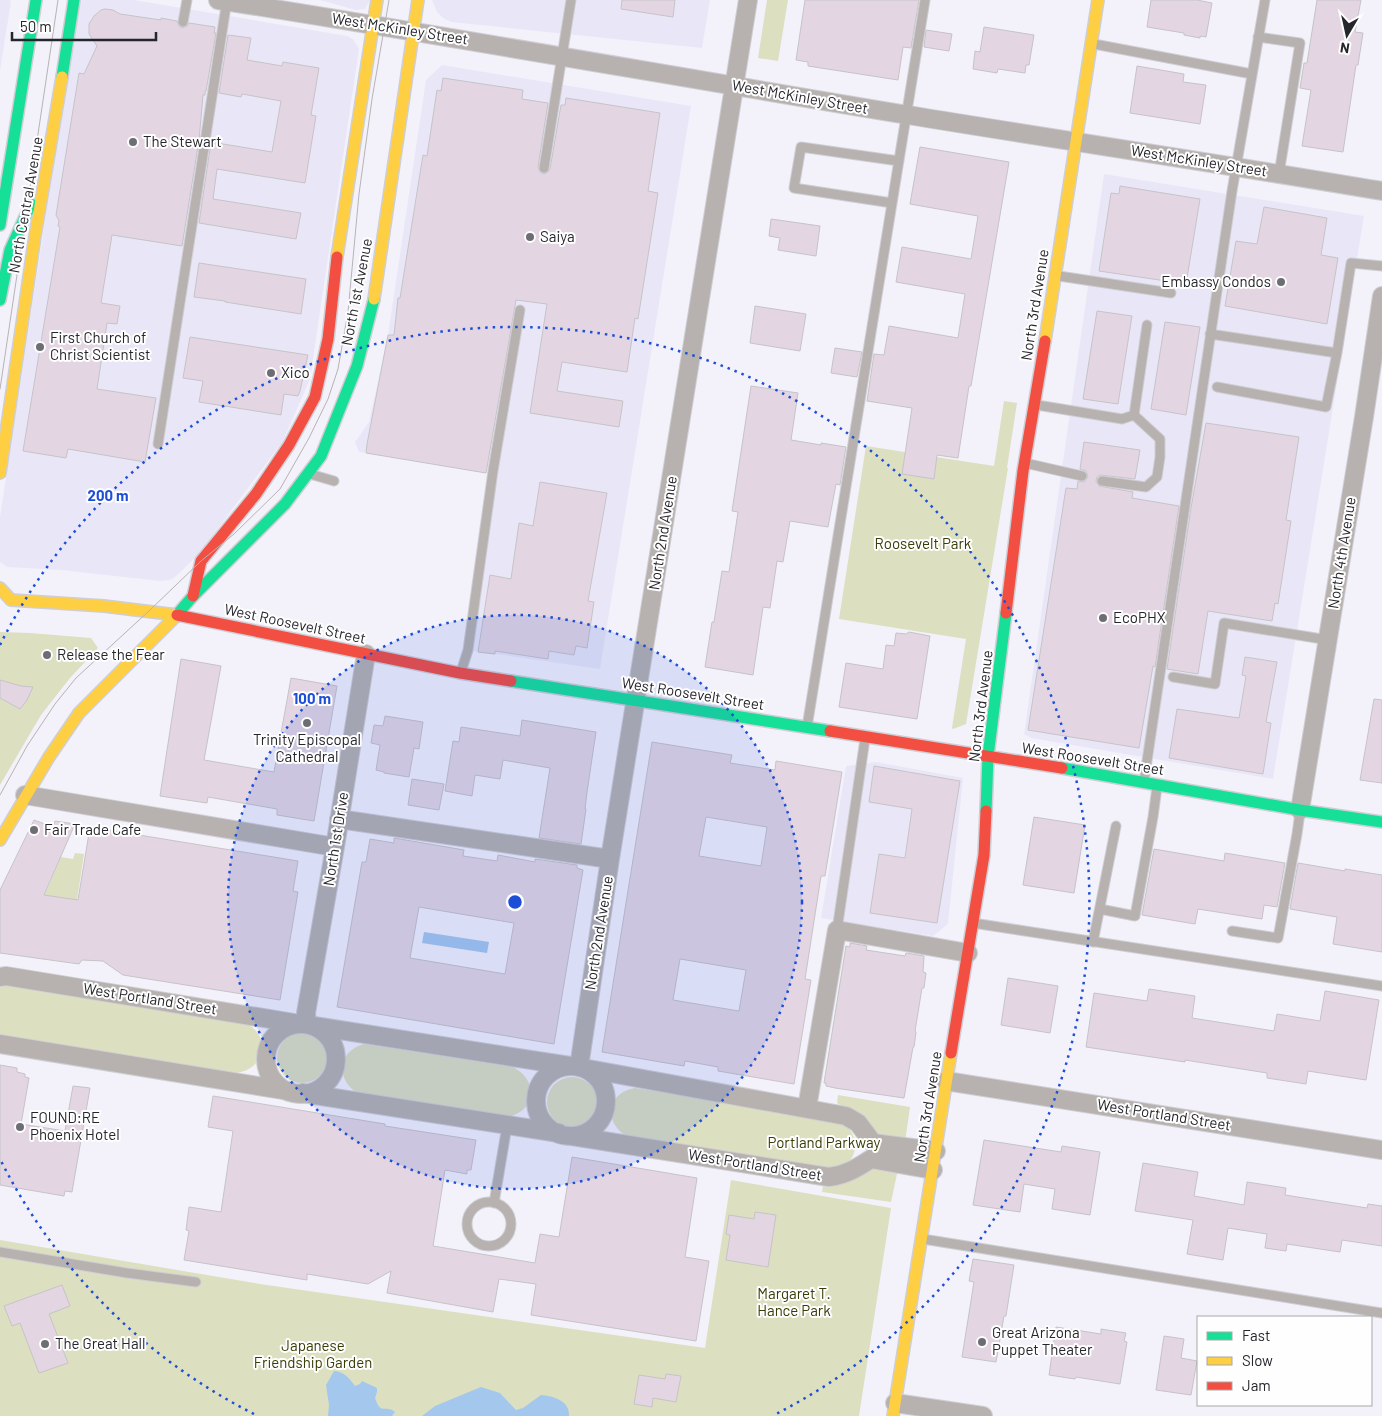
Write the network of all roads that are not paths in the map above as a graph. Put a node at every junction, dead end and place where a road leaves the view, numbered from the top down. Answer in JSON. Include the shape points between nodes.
{"nodes":[{"id":1,"x":36,"y":0,"type":"edge"},
{"id":2,"x":74,"y":0,"type":"edge"},
{"id":3,"x":188,"y":0,"type":"edge"},
{"id":4,"x":223,"y":0,"type":"edge"},
{"id":5,"x":377,"y":0,"type":"edge"},
{"id":6,"x":418,"y":0,"type":"edge"},
{"id":7,"x":571,"y":0,"type":"edge"},
{"id":8,"x":748,"y":0,"type":"edge"},
{"id":9,"x":925,"y":0,"type":"edge"},
{"id":10,"x":1098,"y":0,"type":"edge"},
{"id":11,"x":1265,"y":0,"type":"edge"},
{"id":12,"x":184,"y":22,"type":"dead end"},
{"id":13,"x":374,"y":25,"type":"junction"},
{"id":14,"x":413,"y":32,"type":"junction"},
{"id":15,"x":1258,"y":37,"type":"junction"},
{"id":16,"x":1091,"y":43,"type":"junction"},
{"id":17,"x":562,"y":56,"type":"junction"},
{"id":18,"x":1252,"y":74,"type":"junction"},
{"id":19,"x":733,"y":86,"type":"junction"},
{"id":20,"x":907,"y":115,"type":"junction"},
{"id":21,"x":55,"y":124,"type":"junction"},
{"id":22,"x":1076,"y":141,"type":"junction"},
{"id":23,"x":899,"y":161,"type":"junction"},
{"id":24,"x":1236,"y":167,"type":"junction"},
{"id":25,"x":544,"y":168,"type":"dead end"},
{"id":26,"x":1279,"y":174,"type":"junction"},
{"id":27,"x":1382,"y":191,"type":"edge"},
{"id":28,"x":892,"y":203,"type":"junction"},
{"id":29,"x":0,"y":225,"type":"edge"},
{"id":30,"x":1382,"y":266,"type":"edge"},
{"id":31,"x":1056,"y":276,"type":"junction"},
{"id":32,"x":1171,"y":293,"type":"dead end"},
{"id":33,"x":1382,"y":296,"type":"edge"},
{"id":34,"x":0,"y":300,"type":"edge"},
{"id":35,"x":520,"y":310,"type":"dead end"},
{"id":36,"x":1146,"y":325,"type":"dead end"},
{"id":37,"x":1210,"y":334,"type":"junction"},
{"id":38,"x":1337,"y":354,"type":"junction"},
{"id":39,"x":1217,"y":387,"type":"dead end"},
{"id":40,"x":1034,"y":405,"type":"junction"},
{"id":41,"x":1134,"y":414,"type":"junction"},
{"id":42,"x":158,"y":444,"type":"dead end"},
{"id":43,"x":1025,"y":462,"type":"junction"},
{"id":44,"x":0,"y":473,"type":"edge"},
{"id":45,"x":308,"y":473,"type":"junction"},
{"id":46,"x":1082,"y":476,"type":"dead end"},
{"id":47,"x":1102,"y":480,"type":"dead end"},
{"id":48,"x":334,"y":481,"type":"dead end"},
{"id":49,"x":0,"y":588,"type":"edge"},
{"id":50,"x":194,"y":596,"type":"junction"},
{"id":51,"x":6,"y":600,"type":"edge"},
{"id":52,"x":177,"y":615,"type":"junction"},
{"id":53,"x":1328,"y":640,"type":"junction"},
{"id":54,"x":366,"y":654,"type":"junction"},
{"id":55,"x":460,"y":672,"type":"junction"},
{"id":56,"x":1173,"y":677,"type":"dead end"},
{"id":57,"x":636,"y":701,"type":"junction"},
{"id":58,"x":807,"y":727,"type":"junction"},
{"id":59,"x":866,"y":736,"type":"junction"},
{"id":60,"x":988,"y":756,"type":"junction"},
{"id":61,"x":1144,"y":781,"type":"junction"},
{"id":62,"x":1157,"y":784,"type":"junction"},
{"id":63,"x":25,"y":795,"type":"junction"},
{"id":64,"x":1300,"y":810,"type":"junction"},
{"id":65,"x":339,"y":818,"type":"junction"},
{"id":66,"x":1382,"y":822,"type":"edge"},
{"id":67,"x":1116,"y":826,"type":"dead end"},
{"id":68,"x":0,"y":840,"type":"edge"},
{"id":69,"x":335,"y":847,"type":"junction"},
{"id":70,"x":610,"y":859,"type":"junction"},
{"id":71,"x":1100,"y":909,"type":"junction"},
{"id":72,"x":973,"y":923,"type":"junction"},
{"id":73,"x":836,"y":930,"type":"junction"},
{"id":74,"x":1232,"y":931,"type":"dead end"},
{"id":75,"x":1093,"y":942,"type":"junction"},
{"id":76,"x":968,"y":953,"type":"junction"},
{"id":77,"x":0,"y":977,"type":"edge"},
{"id":78,"x":1382,"y":986,"type":"edge"},
{"id":79,"x":307,"y":1025,"type":"junction"},
{"id":80,"x":0,"y":1044,"type":"edge"},
{"id":81,"x":577,"y":1067,"type":"junction"},
{"id":82,"x":946,"y":1081,"type":"junction"},
{"id":83,"x":296,"y":1092,"type":"junction"},
{"id":84,"x":807,"y":1108,"type":"junction"},
{"id":85,"x":507,"y":1126,"type":"junction"},
{"id":86,"x":566,"y":1134,"type":"junction"},
{"id":87,"x":1382,"y":1150,"type":"edge"},
{"id":88,"x":872,"y":1151,"type":"junction"},
{"id":89,"x":936,"y":1151,"type":"junction"},
{"id":90,"x":933,"y":1170,"type":"junction"},
{"id":91,"x":494,"y":1203,"type":"junction"},
{"id":92,"x":921,"y":1238,"type":"junction"},
{"id":93,"x":0,"y":1252,"type":"edge"},
{"id":94,"x":196,"y":1282,"type":"dead end"},
{"id":95,"x":1382,"y":1313,"type":"edge"},
{"id":96,"x":894,"y":1409,"type":"edge"},
{"id":97,"x":983,"y":1416,"type":"edge"}],
"edges":[{"from":1,"to":29,"type":"main road","name":"North Central Avenue"},
{"from":2,"to":21,"type":"main road","name":"North Central Avenue"},
{"from":3,"to":12,"type":"lane"},
{"from":4,"to":13,"type":"street","name":"West McKinley Street"},
{"from":4,"to":42,"type":"lane"},
{"from":5,"to":13,"type":"main road","name":"North 1st Avenue"},
{"from":6,"to":14,"type":"main road","name":"North 1st Avenue"},
{"from":7,"to":17,"type":"lane"},
{"from":8,"to":19,"type":"street","name":"North 2nd Avenue"},
{"from":9,"to":20,"type":"lane"},
{"from":10,"to":16,"type":"main road","name":"North 3rd Avenue"},
{"from":11,"to":15,"type":"lane"},
{"from":13,"to":14,"type":"street","name":"West McKinley Street"},
{"from":13,"to":50,"type":"main road","name":"North 1st Avenue","via":[[328,339],[315,398],[256,494],[201,561]]},
{"from":14,"to":17,"type":"street","name":"West McKinley Street"},
{"from":14,"to":45,"type":"main road","name":"North 1st Avenue","via":[[373,304],[357,366],[321,456]]},
{"from":15,"to":18,"type":"lane"},
{"from":15,"to":26,"type":"lane","via":[[1300,43]]},
{"from":16,"to":18,"type":"lane"},
{"from":16,"to":22,"type":"main road","name":"North 3rd Avenue"},
{"from":17,"to":19,"type":"street","name":"West McKinley Street"},
{"from":17,"to":25,"type":"lane"},
{"from":18,"to":24,"type":"lane"},
{"from":19,"to":20,"type":"street","name":"West McKinley Street"},
{"from":19,"to":57,"type":"street","name":"North 2nd Avenue"},
{"from":20,"to":22,"type":"street","name":"West McKinley Street"},
{"from":20,"to":23,"type":"lane"},
{"from":21,"to":34,"type":"main road","via":[[39,182],[10,250]]},
{"from":21,"to":44,"type":"main road","name":"North Central Avenue"},
{"from":22,"to":24,"type":"street","name":"West McKinley Street"},
{"from":22,"to":31,"type":"main road","name":"North 3rd Avenue"},
{"from":23,"to":28,"type":"lane"},
{"from":23,"to":28,"type":"lane","via":[[801,147],[794,188]]},
{"from":24,"to":26,"type":"street","name":"West McKinley Street"},
{"from":24,"to":37,"type":"lane"},
{"from":26,"to":27,"type":"street","name":"West McKinley Street"},
{"from":28,"to":58,"type":"lane"},
{"from":30,"to":38,"type":"lane","via":[[1351,263]]},
{"from":31,"to":32,"type":"lane"},
{"from":31,"to":40,"type":"main road","name":"North 3rd Avenue"},
{"from":33,"to":53,"type":"street","name":"North 4th Avenue"},
{"from":35,"to":55,"type":"lane","via":[[468,650]]},
{"from":36,"to":41,"type":"lane"},
{"from":37,"to":38,"type":"lane"},
{"from":37,"to":61,"type":"lane"},
{"from":38,"to":39,"type":"lane","via":[[1326,407]]},
{"from":40,"to":41,"type":"lane","via":[[1122,419]]},
{"from":40,"to":43,"type":"main road","name":"North 3rd Avenue"},
{"from":41,"to":47,"type":"lane","via":[[1160,439],[1157,477],[1146,487]]},
{"from":43,"to":46,"type":"lane"},
{"from":43,"to":60,"type":"main road","name":"North 3rd Avenue"},
{"from":45,"to":48,"type":"lane"},
{"from":45,"to":50,"type":"main road","name":"North 1st Avenue","via":[[285,504]]},
{"from":49,"to":51,"type":"main road"},
{"from":50,"to":52,"type":"main road","name":"North 1st Avenue"},
{"from":51,"to":52,"type":"main road","name":"West Roosevelt Street","via":[[104,606]]},
{"from":52,"to":54,"type":"main road","name":"West Roosevelt Street"},
{"from":52,"to":63,"type":"main road","via":[[79,713]]},
{"from":53,"to":56,"type":"lane","via":[[1224,624],[1215,684]]},
{"from":53,"to":64,"type":"street","name":"North 4th Avenue"},
{"from":54,"to":55,"type":"main road","name":"West Roosevelt Street"},
{"from":54,"to":65,"type":"street","name":"North 1st Drive"},
{"from":55,"to":57,"type":"main road","name":"West Roosevelt Street"},
{"from":57,"to":58,"type":"main road","name":"West Roosevelt Street"},
{"from":57,"to":70,"type":"street","name":"North 2nd Avenue"},
{"from":58,"to":59,"type":"main road","name":"West Roosevelt Street"},
{"from":59,"to":60,"type":"main road","name":"West Roosevelt Street"},
{"from":59,"to":73,"type":"lane"},
{"from":60,"to":61,"type":"main road","name":"West Roosevelt Street"},
{"from":60,"to":72,"type":"main road","name":"North 3rd Avenue","via":[[984,855]]},
{"from":61,"to":62,"type":"main road","name":"West Roosevelt Street"},
{"from":62,"to":64,"type":"main road","name":"West Roosevelt Street"},
{"from":62,"to":71,"type":"lane","via":[[1136,916]]},
{"from":63,"to":68,"type":"main road"},
{"from":63,"to":69,"type":"street"},
{"from":64,"to":66,"type":"main road","name":"West Roosevelt Street"},
{"from":64,"to":74,"type":"lane","via":[[1278,938]]},
{"from":65,"to":69,"type":"street","name":"North 1st Drive"},
{"from":65,"to":70,"type":"street"},
{"from":67,"to":71,"type":"lane"},
{"from":69,"to":79,"type":"street","name":"North 1st Drive","via":[[306,1013]]},
{"from":70,"to":81,"type":"street","name":"North 2nd Avenue"},
{"from":71,"to":75,"type":"lane"},
{"from":72,"to":75,"type":"lane"},
{"from":72,"to":76,"type":"main road","name":"North 3rd Avenue"},
{"from":73,"to":76,"type":"street"},
{"from":73,"to":84,"type":"street"},
{"from":75,"to":78,"type":"lane"},
{"from":76,"to":82,"type":"main road","name":"North 3rd Avenue"},
{"from":77,"to":79,"type":"street","name":"West Portland Street"},
{"from":79,"to":81,"type":"street","name":"West Portland Street"},
{"from":79,"to":83,"type":"street","via":[[324,1032],[332,1041],[336,1064],[324,1085],[314,1091]]},
{"from":79,"to":83,"type":"street","via":[[288,1026],[278,1032],[267,1053],[271,1076],[278,1085]]},
{"from":80,"to":83,"type":"street","name":"West Portland Street"},
{"from":81,"to":84,"type":"street","name":"West Portland Street"},
{"from":81,"to":86,"type":"street","name":"West Portland Street","via":[[594,1074],[602,1083],[606,1106],[594,1127],[584,1133]]},
{"from":81,"to":86,"type":"street","via":[[558,1068],[548,1074],[537,1095],[541,1118],[548,1127]]},
{"from":82,"to":87,"type":"street","name":"West Portland Street"},
{"from":82,"to":89,"type":"main road","name":"North 3rd Avenue"},
{"from":83,"to":85,"type":"street","name":"West Portland Street"},
{"from":84,"to":88,"type":"street","name":"West Portland Street","via":[[846,1116],[858,1123]]},
{"from":85,"to":86,"type":"street","name":"West Portland Street"},
{"from":85,"to":91,"type":"lane"},
{"from":86,"to":88,"type":"street","name":"West Portland Street","via":[[829,1177],[856,1169]]},
{"from":88,"to":89,"type":"street"},
{"from":88,"to":90,"type":"street"},
{"from":89,"to":90,"type":"main road","name":"North 3rd Avenue"},
{"from":90,"to":92,"type":"main road","name":"North 3rd Avenue"},
{"from":91,"to":91,"type":"lane","via":[[480,1204],[467,1220],[473,1240],[486,1246],[500,1243],[509,1232],[506,1211]]},
{"from":92,"to":95,"type":"lane"},
{"from":92,"to":96,"type":"main road","name":"North 3rd Avenue"},
{"from":93,"to":94,"type":"lane"},
{"from":96,"to":97,"type":"street"}]}
